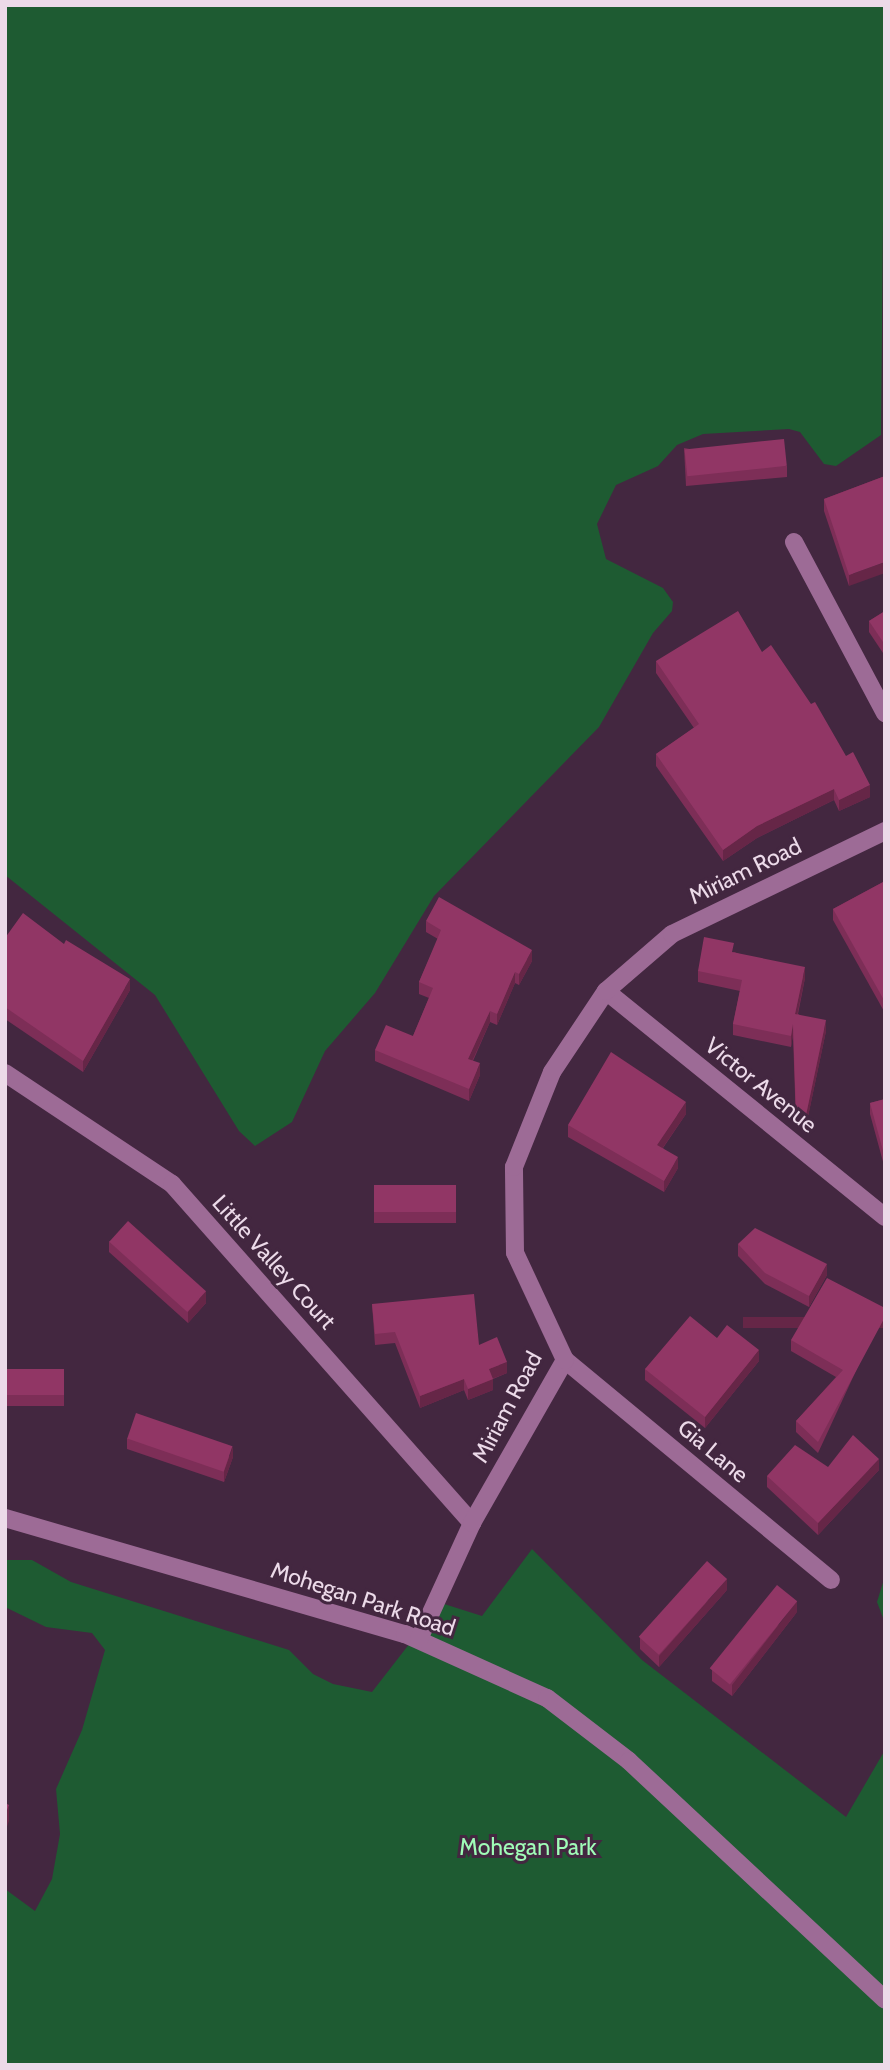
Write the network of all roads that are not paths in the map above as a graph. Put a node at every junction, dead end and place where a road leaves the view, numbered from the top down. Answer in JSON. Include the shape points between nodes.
{"nodes":[{"id":1,"x":794,"y":542,"type":"dead end"},
{"id":2,"x":885,"y":713,"type":"edge"},
{"id":3,"x":885,"y":831,"type":"edge"},
{"id":4,"x":606,"y":992,"type":"junction"},
{"id":5,"x":5,"y":1073,"type":"edge"},
{"id":6,"x":885,"y":1217,"type":"edge"},
{"id":7,"x":565,"y":1360,"type":"junction"},
{"id":8,"x":5,"y":1518,"type":"edge"},
{"id":9,"x":472,"y":1523,"type":"junction"},
{"id":10,"x":831,"y":1580,"type":"dead end"},
{"id":11,"x":419,"y":1639,"type":"junction"},
{"id":12,"x":885,"y":2000,"type":"edge"}],
"edges":[{"from":1,"to":2,"type":"street"},
{"from":3,"to":4,"type":"street","name":"Miriam Road","via":[[672,933]]},
{"from":4,"to":6,"type":"street","name":"Victor Avenue"},
{"from":4,"to":7,"type":"street","name":"Miriam Road","via":[[552,1072],[514,1167],[515,1253]]},
{"from":5,"to":9,"type":"street","name":"Little Valley Court","via":[[172,1184]]},
{"from":7,"to":9,"type":"street","name":"Miriam Road"},
{"from":7,"to":10,"type":"street","name":"Gia Lane"},
{"from":8,"to":11,"type":"street","name":"Mohegan Park Road"},
{"from":9,"to":11,"type":"street","name":"Miriam Road"},
{"from":11,"to":12,"type":"street","name":"Mohegan Park Road","via":[[517,1682],[583,1723]]}]}
